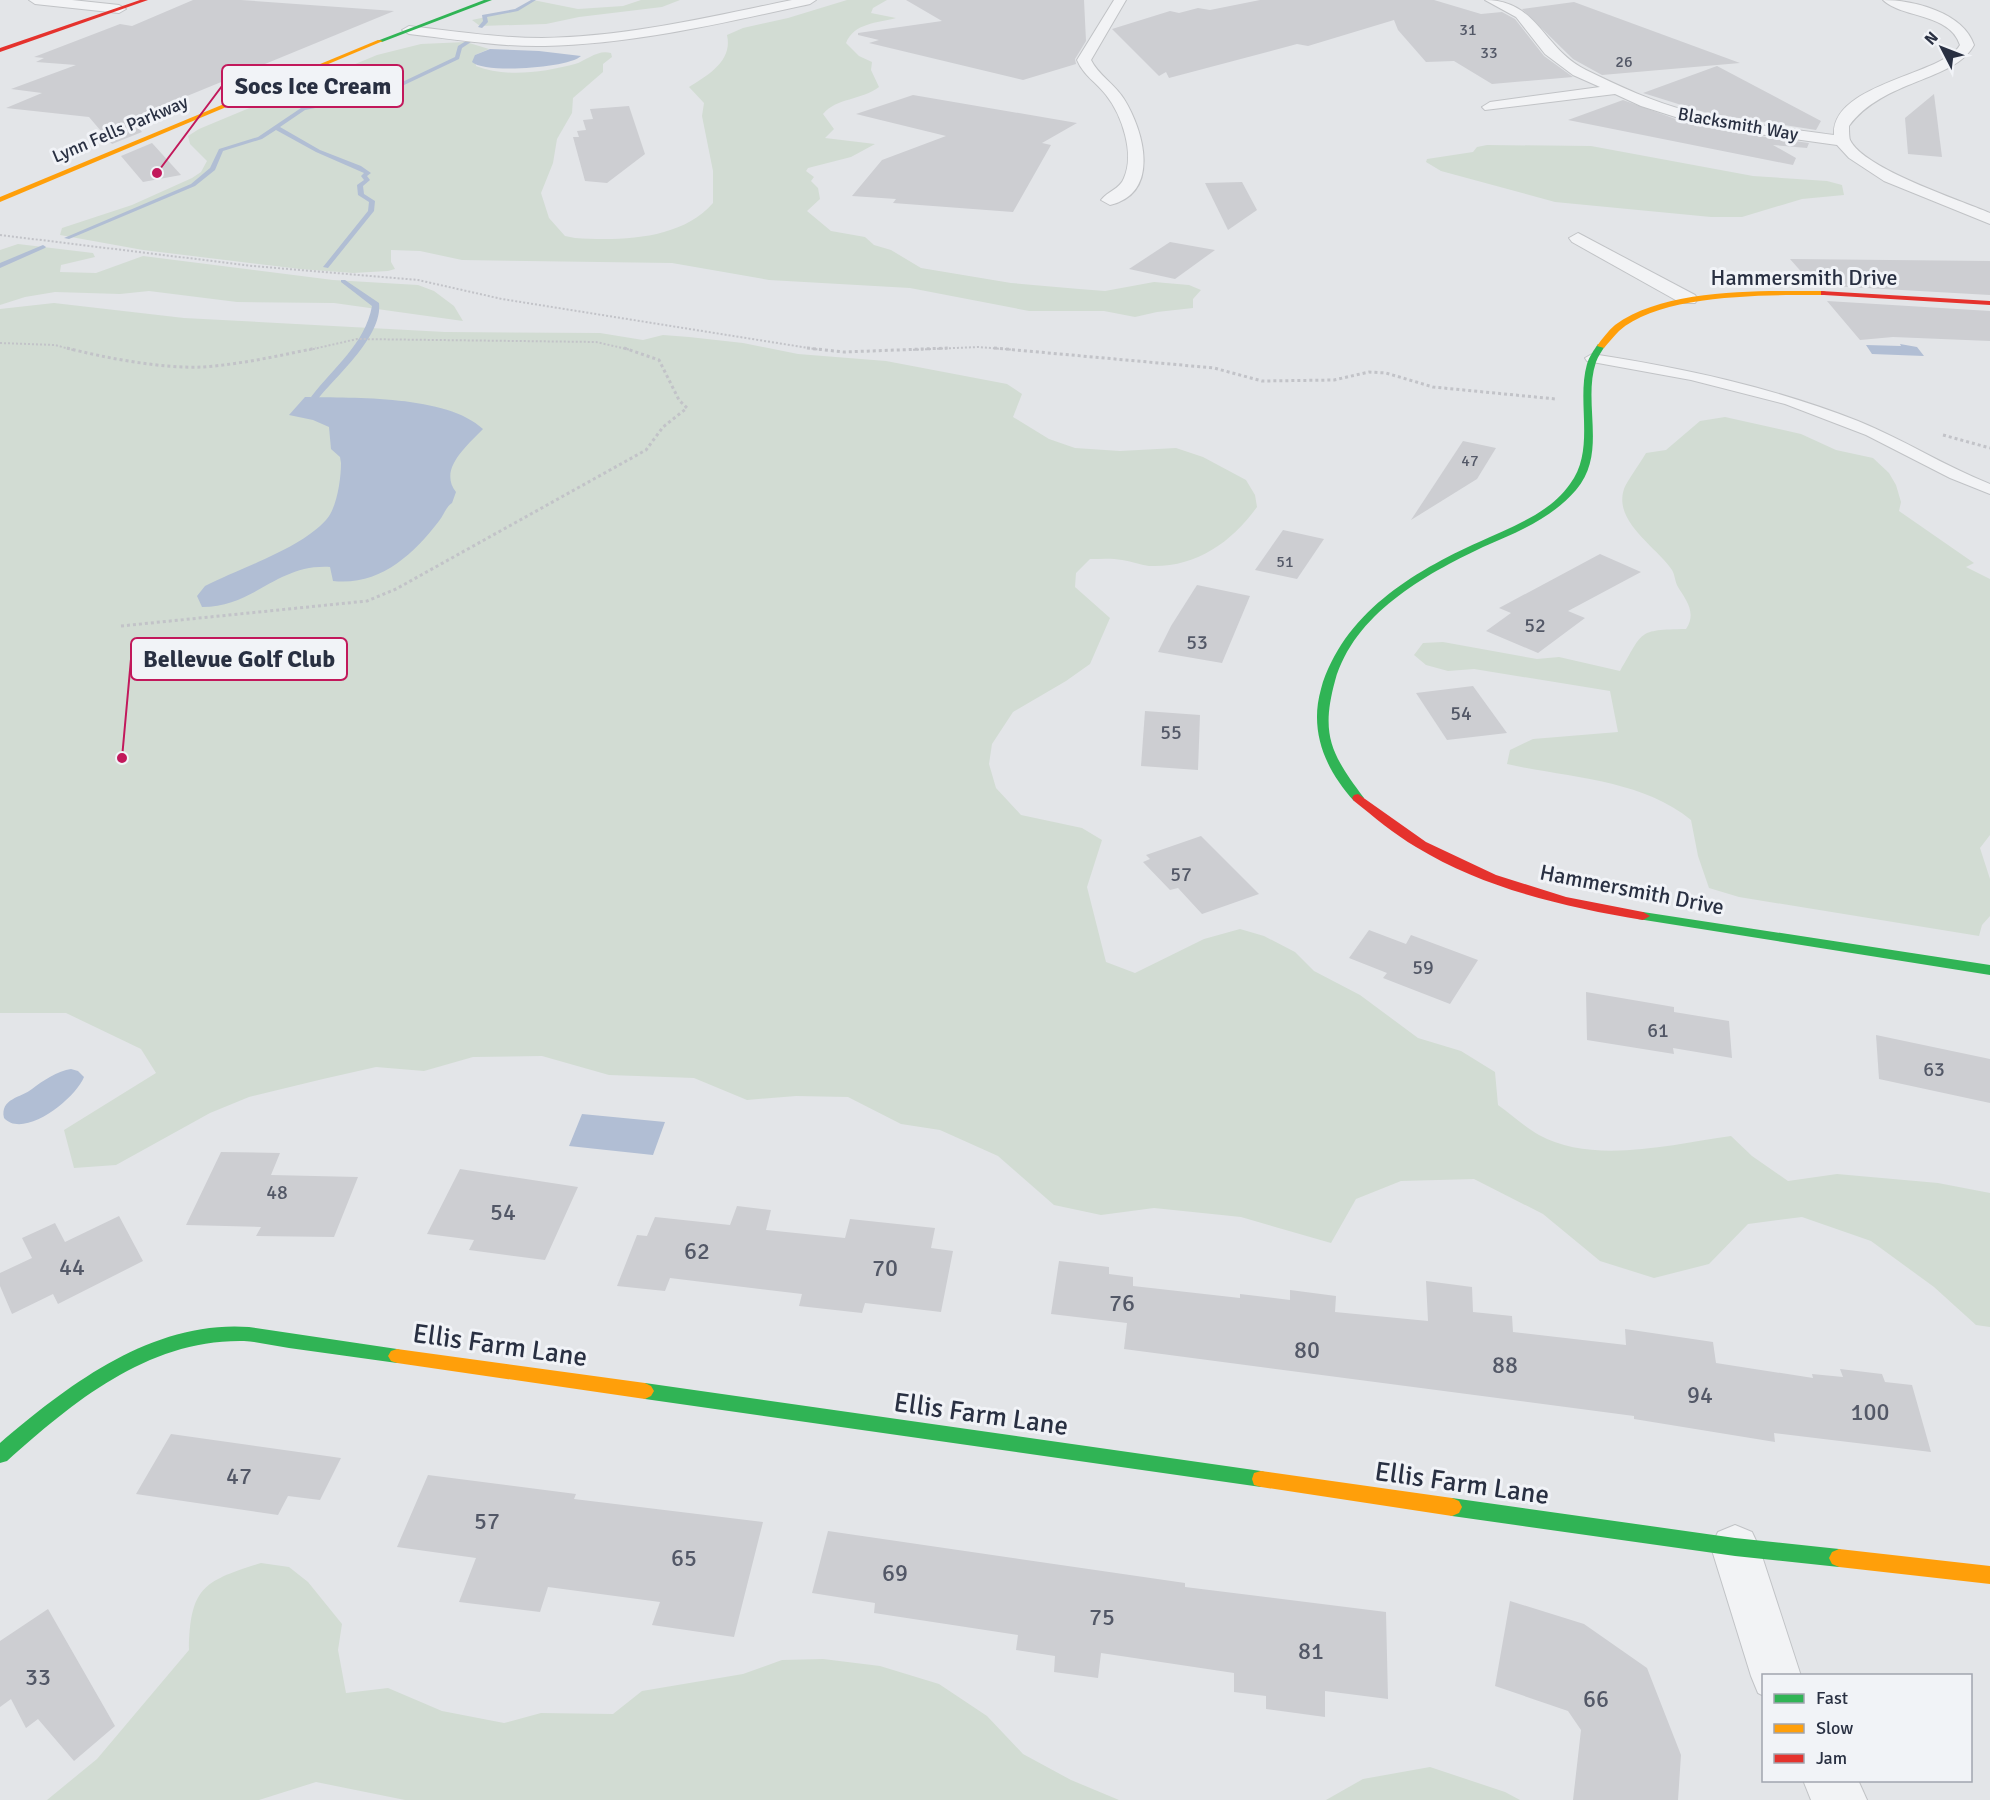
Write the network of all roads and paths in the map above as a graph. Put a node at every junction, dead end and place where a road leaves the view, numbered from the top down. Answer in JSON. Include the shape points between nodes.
{"nodes":[{"id":1,"x":35,"y":0,"type":"edge"},
{"id":2,"x":145,"y":0,"type":"edge"},
{"id":3,"x":483,"y":0,"type":"edge"},
{"id":4,"x":810,"y":0,"type":"edge"},
{"id":5,"x":1120,"y":0,"type":"edge"},
{"id":6,"x":1491,"y":0,"type":"edge"},
{"id":7,"x":1889,"y":0,"type":"edge"},
{"id":8,"x":119,"y":9,"type":"junction"},
{"id":9,"x":425,"y":23,"type":"junction"},
{"id":10,"x":409,"y":30,"type":"junction"},
{"id":11,"x":1960,"y":31,"type":"junction"},
{"id":12,"x":1980,"y":31,"type":"dead end"},
{"id":13,"x":625,"y":34,"type":"junction"},
{"id":14,"x":0,"y":50,"type":"edge"},
{"id":15,"x":1614,"y":90,"type":"junction"},
{"id":16,"x":1490,"y":106,"type":"dead end"},
{"id":17,"x":1842,"y":141,"type":"junction"},
{"id":18,"x":0,"y":200,"type":"edge"},
{"id":19,"x":1110,"y":200,"type":"dead end"},
{"id":20,"x":1990,"y":219,"type":"edge"},
{"id":21,"x":0,"y":235,"type":"edge"},
{"id":22,"x":1578,"y":238,"type":"dead end"},
{"id":23,"x":1688,"y":299,"type":"junction"},
{"id":24,"x":1990,"y":303,"type":"edge"},
{"id":25,"x":0,"y":343,"type":"edge"},
{"id":26,"x":1592,"y":358,"type":"junction"},
{"id":27,"x":1587,"y":402,"type":"junction"},
{"id":28,"x":1990,"y":489,"type":"edge"},
{"id":29,"x":121,"y":626,"type":"dead end"},
{"id":30,"x":1990,"y":970,"type":"edge"},
{"id":31,"x":0,"y":1455,"type":"edge"},
{"id":32,"x":1735,"y":1547,"type":"junction"},
{"id":33,"x":1990,"y":1575,"type":"edge"},
{"id":34,"x":1775,"y":1674,"type":"edge"},
{"id":35,"x":1830,"y":1782,"type":"edge"},
{"id":36,"x":1840,"y":1800,"type":"edge"}],
"edges":[{"from":1,"to":8,"type":"street"},
{"from":2,"to":8,"type":"street"},
{"from":3,"to":9,"type":"street","name":"Lynn Fells Parkway"},
{"from":4,"to":13,"type":"street","via":[[681,27]]},
{"from":5,"to":19,"type":"street","via":[[1084,60],[1123,107],[1135,149],[1135,176],[1127,189]]},
{"from":6,"to":15,"type":"street","name":"Blacksmith Way","via":[[1521,15],[1541,43],[1558,58]]},
{"from":7,"to":11,"type":"street","via":[[1946,20]]},
{"from":8,"to":14,"type":"street"},
{"from":9,"to":10,"type":"street","name":"Lynn Fells Parkway"},
{"from":9,"to":13,"type":"street","via":[[528,36]]},
{"from":10,"to":13,"type":"street","via":[[516,42],[585,40]]},
{"from":10,"to":18,"type":"street","name":"Lynn Fells Parkway"},
{"from":11,"to":12,"type":"street"},
{"from":11,"to":17,"type":"street","via":[[1966,47],[1964,53],[1866,100],[1844,121],[1839,132]]},
{"from":15,"to":16,"type":"street"},
{"from":15,"to":17,"type":"street","name":"Blacksmith Way","via":[[1659,108],[1714,122]]},
{"from":17,"to":20,"type":"street","via":[[1850,151],[1881,171]]},
{"from":21,"to":27,"type":"path","via":[[253,266],[418,280],[502,299],[844,352],[978,347],[1082,354],[1214,368],[1262,381],[1334,380],[1369,372],[1433,387]]},
{"from":22,"to":23,"type":"street"},
{"from":23,"to":24,"type":"street","name":"Hammersmith Drive","via":[[1772,293]]},
{"from":23,"to":26,"type":"street","name":"Hammersmith Drive","via":[[1645,311],[1618,324],[1600,339]]},
{"from":25,"to":29,"type":"path","via":[[56,345],[106,358],[200,367],[253,362],[357,339],[611,344],[659,360],[687,408],[663,427],[646,450],[396,589],[367,601]]},
{"from":26,"to":27,"type":"street","name":"Hammersmith Drive"},
{"from":26,"to":28,"type":"lane","via":[[1689,375],[1820,412],[1855,424],[1955,476]]},
{"from":27,"to":30,"type":"street","name":"Hammersmith Drive","via":[[1581,473],[1565,495],[1536,518],[1436,567],[1385,600],[1365,618],[1343,648],[1325,686],[1319,716],[1324,747],[1342,781],[1392,828],[1459,865],[1512,886],[1601,909]]},
{"from":31,"to":32,"type":"street","name":"Ellis Farm Lane","via":[[70,1394],[117,1364],[194,1338],[243,1334]]},
{"from":32,"to":33,"type":"street","name":"Ellis Farm Lane"},
{"from":32,"to":34,"type":"street"},
{"from":35,"to":36,"type":"street"}]}
